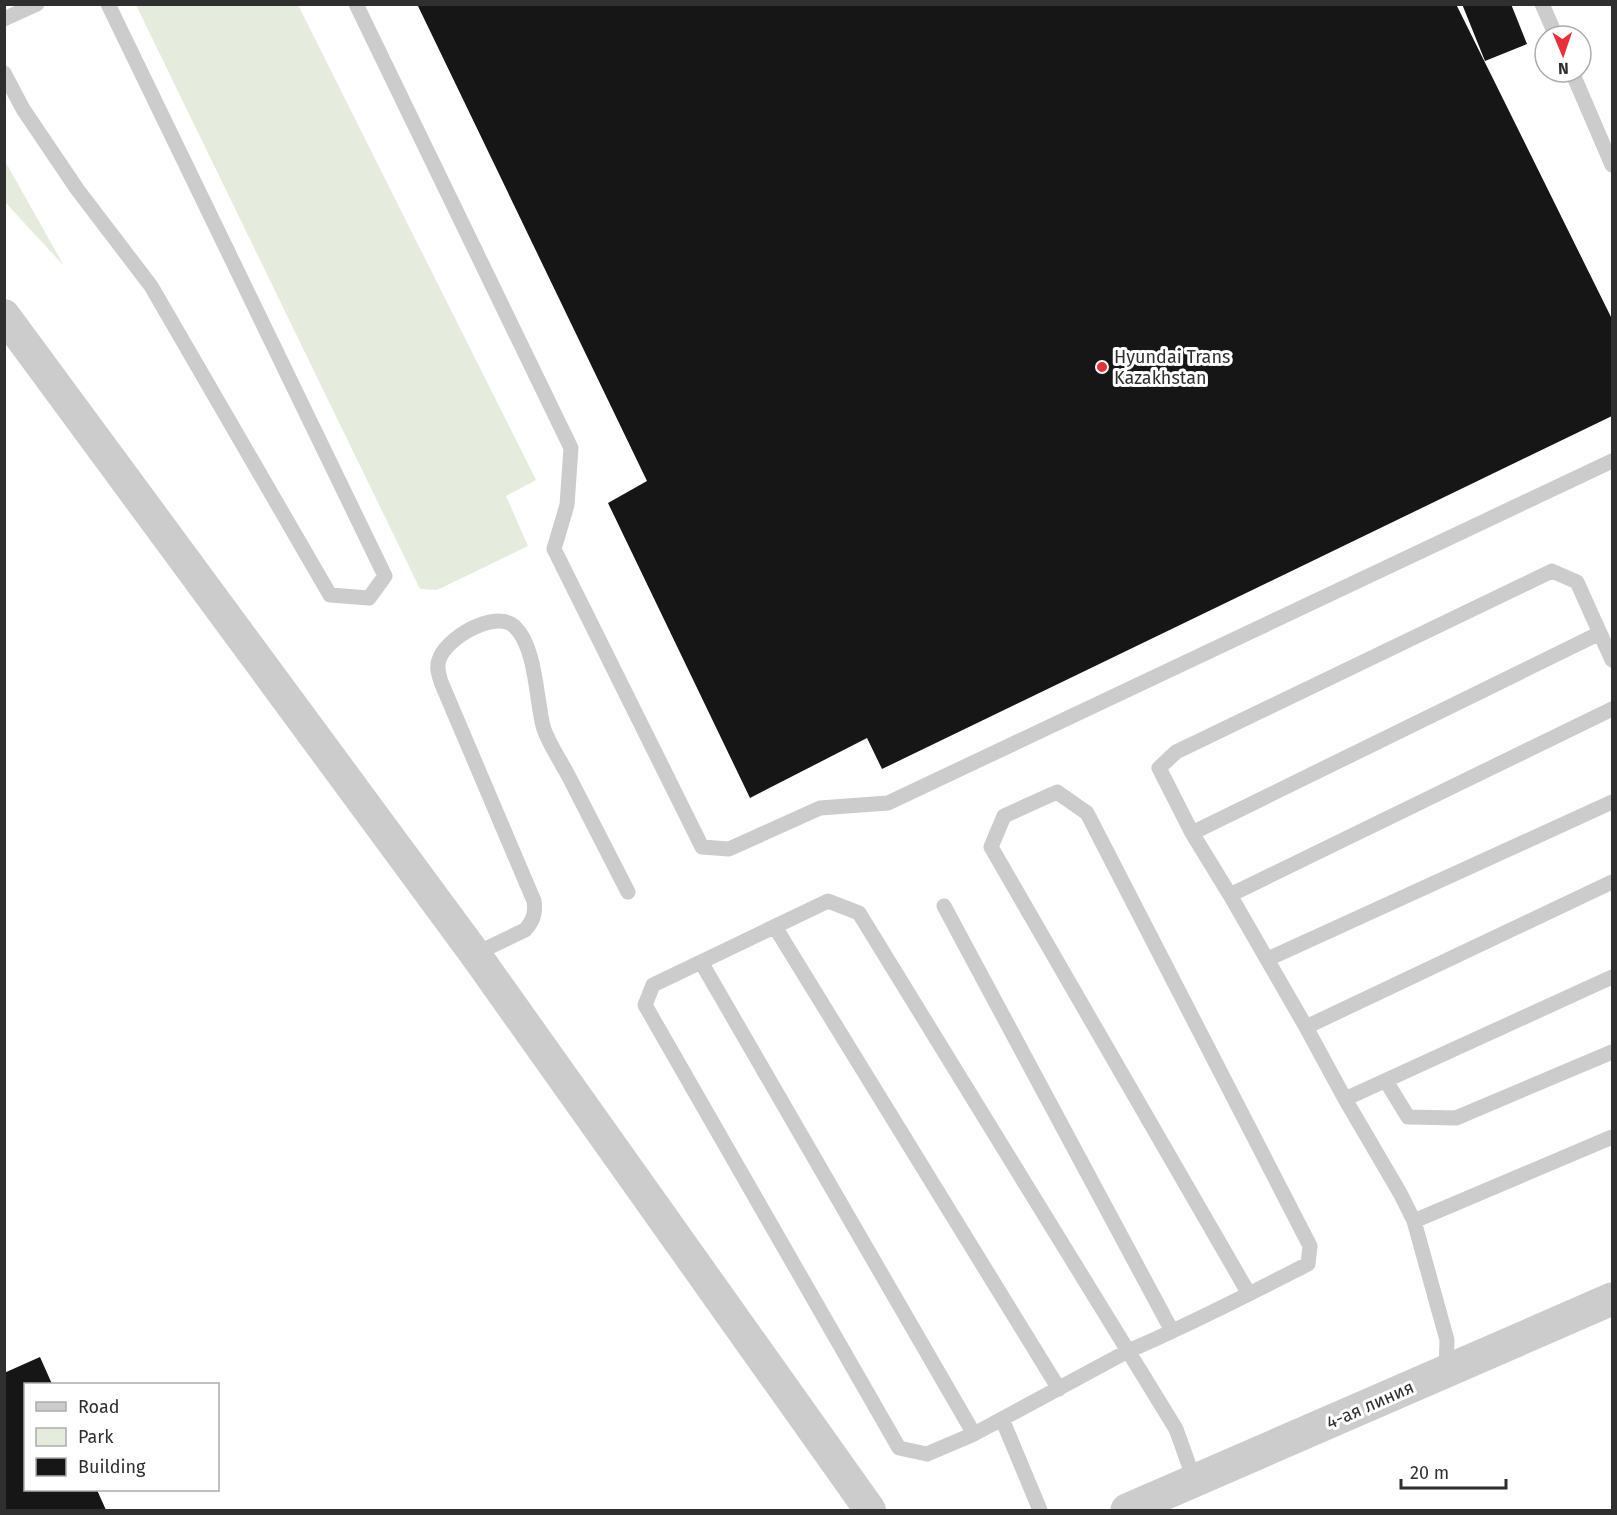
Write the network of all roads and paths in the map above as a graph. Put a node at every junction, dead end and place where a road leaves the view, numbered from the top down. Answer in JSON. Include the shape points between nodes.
{"nodes":[{"id":1,"x":37,"y":4,"type":"edge"},
{"id":2,"x":108,"y":4,"type":"edge"},
{"id":3,"x":356,"y":4,"type":"edge"},
{"id":4,"x":1542,"y":4,"type":"edge"},
{"id":5,"x":4,"y":19,"type":"edge"},
{"id":6,"x":1551,"y":24,"type":"edge"},
{"id":7,"x":4,"y":73,"type":"edge"},
{"id":8,"x":1577,"y":84,"type":"edge"},
{"id":9,"x":1612,"y":165,"type":"edge"},
{"id":10,"x":4,"y":315,"type":"edge"},
{"id":11,"x":1612,"y":461,"type":"edge"},
{"id":12,"x":1600,"y":633,"type":"junction"},
{"id":13,"x":1612,"y":660,"type":"edge"},
{"id":14,"x":1612,"y":709,"type":"edge"},
{"id":15,"x":1612,"y":802,"type":"edge"},
{"id":16,"x":1192,"y":833,"type":"junction"},
{"id":17,"x":1612,"y":882,"type":"edge"},
{"id":18,"x":628,"y":892,"type":"dead end"},
{"id":19,"x":1230,"y":895,"type":"junction"},
{"id":20,"x":944,"y":906,"type":"dead end"},
{"id":21,"x":775,"y":927,"type":"junction"},
{"id":22,"x":475,"y":954,"type":"junction"},
{"id":23,"x":1268,"y":959,"type":"junction"},
{"id":24,"x":701,"y":962,"type":"junction"},
{"id":25,"x":1612,"y":977,"type":"edge"},
{"id":26,"x":1306,"y":1027,"type":"junction"},
{"id":27,"x":1612,"y":1052,"type":"edge"},
{"id":28,"x":1386,"y":1080,"type":"junction"},
{"id":29,"x":1345,"y":1099,"type":"junction"},
{"id":30,"x":1612,"y":1137,"type":"edge"},
{"id":31,"x":1414,"y":1221,"type":"junction"},
{"id":32,"x":1248,"y":1294,"type":"junction"},
{"id":33,"x":1612,"y":1299,"type":"edge"},
{"id":34,"x":1172,"y":1331,"type":"junction"},
{"id":35,"x":1128,"y":1351,"type":"junction"},
{"id":36,"x":1446,"y":1372,"type":"junction"},
{"id":37,"x":1059,"y":1389,"type":"junction"},
{"id":38,"x":1002,"y":1419,"type":"junction"},
{"id":39,"x":974,"y":1434,"type":"junction"},
{"id":40,"x":1195,"y":1482,"type":"junction"},
{"id":41,"x":870,"y":1510,"type":"edge"},
{"id":42,"x":1040,"y":1510,"type":"edge"},
{"id":43,"x":1127,"y":1510,"type":"edge"}],
"edges":[{"from":1,"to":5,"type":"lane"},
{"from":2,"to":7,"type":"lane","via":[[385,576],[369,597],[330,595],[151,286],[77,189],[23,109]]},
{"from":3,"to":11,"type":"lane","via":[[572,448],[567,505],[554,549],[702,848],[729,849],[820,808],[888,803]]},
{"from":4,"to":6,"type":"lane"},
{"from":8,"to":9,"type":"lane"},
{"from":10,"to":22,"type":"street"},
{"from":12,"to":13,"type":"lane"},
{"from":12,"to":16,"type":"lane"},
{"from":12,"to":16,"type":"lane","via":[[1577,582],[1552,571],[1176,752],[1159,768]]},
{"from":14,"to":19,"type":"lane"},
{"from":15,"to":23,"type":"lane"},
{"from":16,"to":19,"type":"lane"},
{"from":17,"to":26,"type":"lane"},
{"from":18,"to":22,"type":"lane","via":[[544,728],[533,663],[524,640],[514,626],[505,622],[476,626],[443,650],[437,671],[535,909],[525,930]]},
{"from":19,"to":23,"type":"lane"},
{"from":20,"to":34,"type":"lane"},
{"from":21,"to":24,"type":"lane"},
{"from":21,"to":35,"type":"lane","via":[[828,901],[859,913]]},
{"from":21,"to":37,"type":"lane"},
{"from":22,"to":41,"type":"street"},
{"from":23,"to":26,"type":"lane"},
{"from":24,"to":39,"type":"lane"},
{"from":24,"to":39,"type":"lane","via":[[653,985],[645,1005],[899,1448],[927,1454]]},
{"from":25,"to":28,"type":"lane"},
{"from":26,"to":29,"type":"lane"},
{"from":27,"to":28,"type":"lane","via":[[1456,1118],[1408,1117]]},
{"from":28,"to":29,"type":"lane"},
{"from":29,"to":31,"type":"lane"},
{"from":30,"to":31,"type":"lane"},
{"from":31,"to":36,"type":"lane","via":[[1447,1340]]},
{"from":32,"to":32,"type":"lane","via":[[1308,1264],[1310,1246],[1087,813],[1057,792],[1004,816],[992,847]]},
{"from":32,"to":34,"type":"lane"},
{"from":33,"to":36,"type":"street","name":"4-ая линия"},
{"from":34,"to":35,"type":"lane"},
{"from":35,"to":37,"type":"lane"},
{"from":35,"to":40,"type":"lane","via":[[1176,1429]]},
{"from":36,"to":40,"type":"street","name":"4-ая линия"},
{"from":37,"to":38,"type":"lane"},
{"from":38,"to":39,"type":"lane"},
{"from":38,"to":42,"type":"lane"},
{"from":40,"to":43,"type":"street","name":"4-ая линия"}]}
